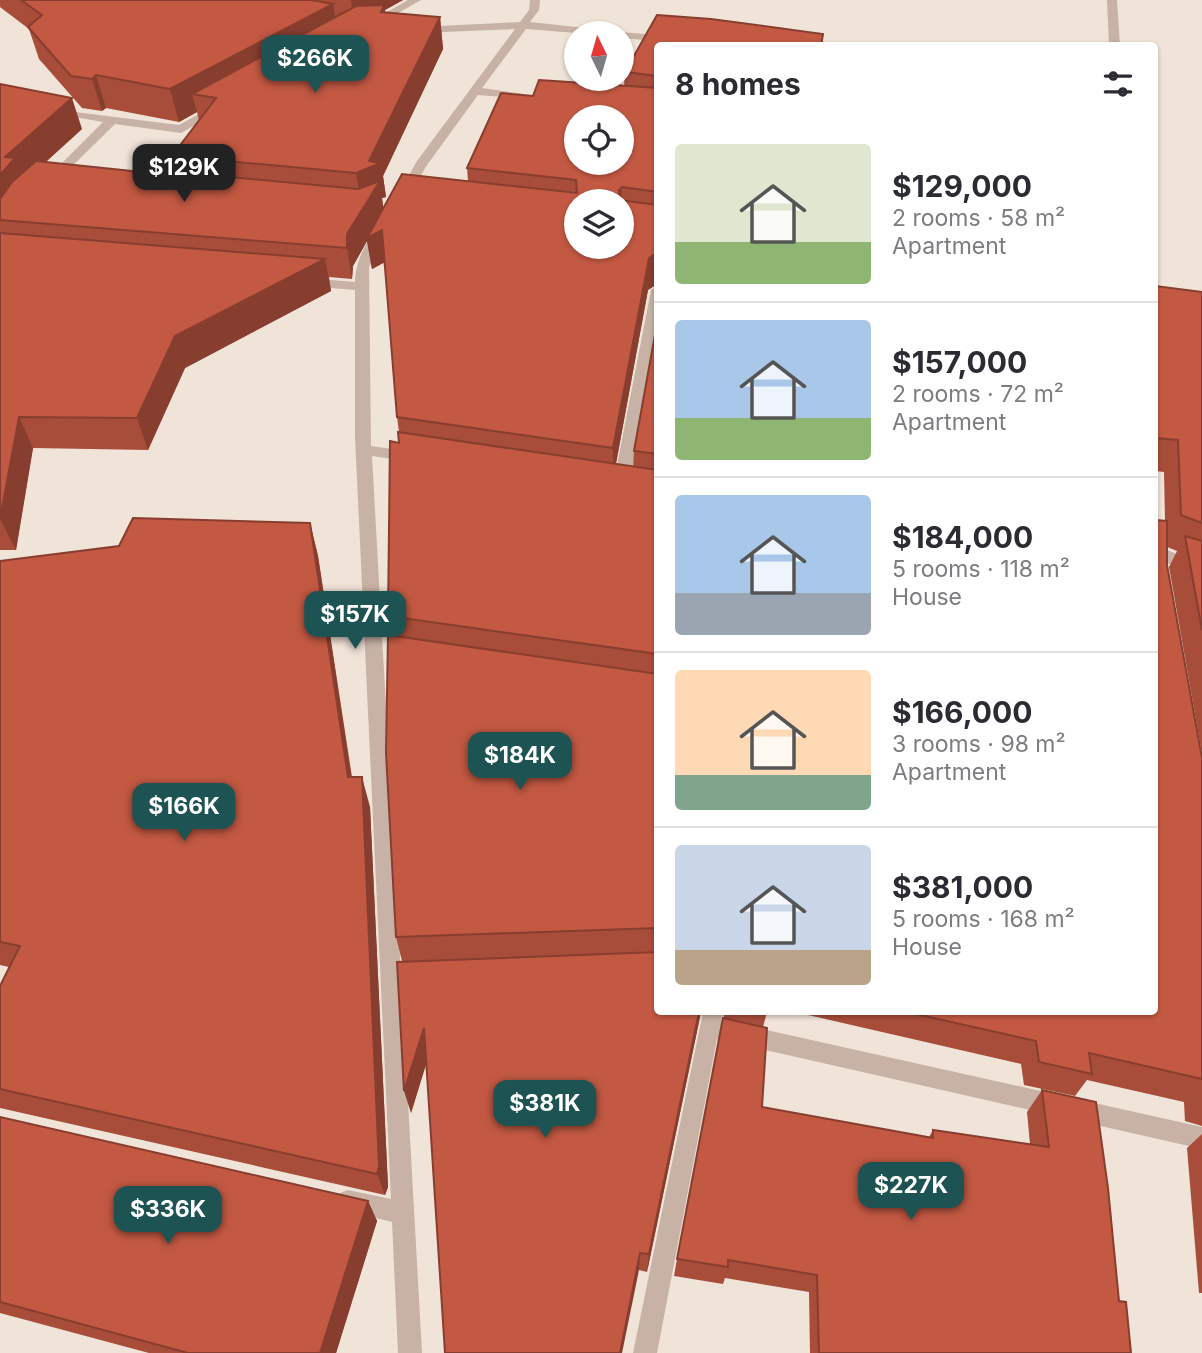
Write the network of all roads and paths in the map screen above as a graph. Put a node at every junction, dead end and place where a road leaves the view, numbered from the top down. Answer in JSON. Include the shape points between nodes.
{"nodes":[{"id":1,"x":416,"y":0,"type":"edge"},
{"id":2,"x":535,"y":0,"type":"edge"},
{"id":3,"x":1112,"y":0,"type":"edge"},
{"id":4,"x":523,"y":25,"type":"junction"},
{"id":5,"x":564,"y":29,"type":"edge"},
{"id":6,"x":411,"y":30,"type":"edge"},
{"id":7,"x":383,"y":31,"type":"edge"},
{"id":8,"x":634,"y":36,"type":"edge"},
{"id":9,"x":676,"y":40,"type":"edge"},
{"id":10,"x":1115,"y":42,"type":"edge"},
{"id":11,"x":475,"y":91,"type":"junction"},
{"id":12,"x":540,"y":99,"type":"edge"},
{"id":13,"x":227,"y":103,"type":"edge"},
{"id":14,"x":37,"y":108,"type":"edge"},
{"id":15,"x":112,"y":120,"type":"junction"},
{"id":16,"x":49,"y":186,"type":"edge"},
{"id":17,"x":296,"y":281,"type":"edge"},
{"id":18,"x":363,"y":287,"type":"junction"},
{"id":19,"x":654,"y":311,"type":"edge"},
{"id":20,"x":364,"y":450,"type":"junction"},
{"id":21,"x":431,"y":460,"type":"edge"},
{"id":22,"x":620,"y":489,"type":"edge"},
{"id":23,"x":1158,"y":552,"type":"edge"},
{"id":24,"x":1202,"y":566,"type":"edge"},
{"id":25,"x":1158,"y":568,"type":"edge"},
{"id":26,"x":1160,"y":579,"type":"edge"},
{"id":27,"x":711,"y":1019,"type":"edge"},
{"id":28,"x":1202,"y":1138,"type":"edge"},
{"id":29,"x":322,"y":1195,"type":"edge"},
{"id":30,"x":403,"y":1213,"type":"junction"},
{"id":31,"x":410,"y":1353,"type":"edge"},
{"id":32,"x":645,"y":1353,"type":"edge"}],
"edges":[{"from":1,"to":7,"type":"street","via":[[367,30]]},
{"from":2,"to":4,"type":"street"},
{"from":3,"to":10,"type":"street"},
{"from":4,"to":5,"type":"street"},
{"from":4,"to":6,"type":"street"},
{"from":4,"to":11,"type":"street"},
{"from":8,"to":9,"type":"street"},
{"from":11,"to":12,"type":"street"},
{"from":11,"to":18,"type":"street","via":[[421,164],[362,267]]},
{"from":13,"to":15,"type":"street","via":[[181,128]]},
{"from":14,"to":15,"type":"street"},
{"from":15,"to":16,"type":"street"},
{"from":17,"to":18,"type":"street"},
{"from":18,"to":20,"type":"street"},
{"from":19,"to":22,"type":"street"},
{"from":20,"to":21,"type":"street"},
{"from":20,"to":30,"type":"street","via":[[381,654],[398,975]]},
{"from":23,"to":24,"type":"street","via":[[1187,565]]},
{"from":25,"to":26,"type":"street"},
{"from":27,"to":28,"type":"street"},
{"from":27,"to":32,"type":"street"},
{"from":29,"to":30,"type":"street"},
{"from":30,"to":31,"type":"street"}]}
